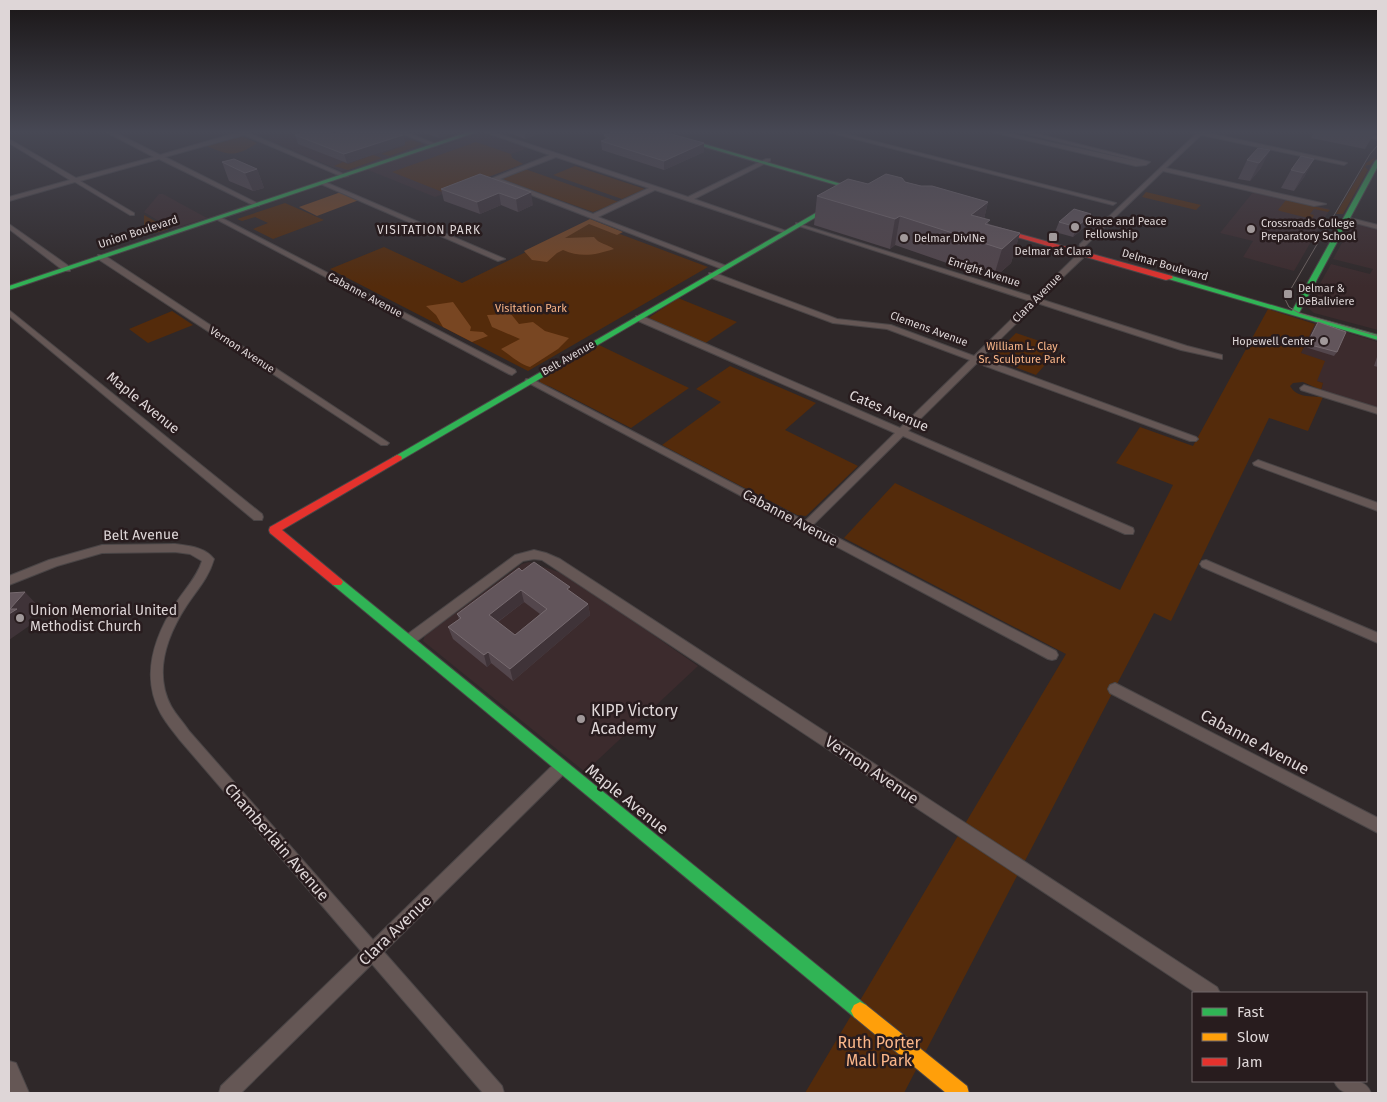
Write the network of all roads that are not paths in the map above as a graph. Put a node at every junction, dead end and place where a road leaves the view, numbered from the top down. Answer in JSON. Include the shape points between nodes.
{"nodes":[{"id":1,"x":62,"y":183,"type":"edge"},
{"id":2,"x":81,"y":183,"type":"edge"},
{"id":3,"x":213,"y":183,"type":"edge"},
{"id":4,"x":322,"y":183,"type":"edge"},
{"id":5,"x":324,"y":183,"type":"edge"},
{"id":6,"x":509,"y":183,"type":"edge"},
{"id":7,"x":640,"y":183,"type":"edge"},
{"id":8,"x":720,"y":183,"type":"edge"},
{"id":9,"x":842,"y":183,"type":"edge"},
{"id":10,"x":1035,"y":183,"type":"edge"},
{"id":11,"x":1148,"y":183,"type":"edge"},
{"id":12,"x":1228,"y":183,"type":"edge"},
{"id":13,"x":1238,"y":183,"type":"edge"},
{"id":14,"x":1367,"y":183,"type":"edge"},
{"id":15,"x":654,"y":188,"type":"junction"},
{"id":16,"x":9,"y":198,"type":"edge"},
{"id":17,"x":689,"y":199,"type":"junction"},
{"id":18,"x":1113,"y":203,"type":"dead end"},
{"id":19,"x":257,"y":205,"type":"junction"},
{"id":20,"x":132,"y":214,"type":"dead end"},
{"id":21,"x":589,"y":215,"type":"junction"},
{"id":22,"x":218,"y":218,"type":"junction"},
{"id":23,"x":1346,"y":219,"type":"junction"},
{"id":24,"x":798,"y":224,"type":"junction"},
{"id":25,"x":987,"y":224,"type":"edge"},
{"id":26,"x":9,"y":226,"type":"edge"},
{"id":27,"x":1378,"y":227,"type":"edge"},
{"id":28,"x":786,"y":232,"type":"junction"},
{"id":29,"x":1080,"y":251,"type":"junction"},
{"id":30,"x":101,"y":257,"type":"junction"},
{"id":31,"x":501,"y":259,"type":"dead end"},
{"id":32,"x":725,"y":267,"type":"junction"},
{"id":33,"x":67,"y":269,"type":"junction"},
{"id":34,"x":712,"y":275,"type":"junction"},
{"id":35,"x":9,"y":288,"type":"edge"},
{"id":36,"x":1035,"y":300,"type":"junction"},
{"id":37,"x":9,"y":312,"type":"edge"},
{"id":38,"x":1295,"y":312,"type":"junction"},
{"id":39,"x":639,"y":318,"type":"junction"},
{"id":40,"x":1378,"y":332,"type":"edge"},
{"id":41,"x":1378,"y":338,"type":"edge"},
{"id":42,"x":1219,"y":357,"type":"dead end"},
{"id":43,"x":975,"y":359,"type":"junction"},
{"id":44,"x":512,"y":372,"type":"dead end"},
{"id":45,"x":529,"y":381,"type":"junction"},
{"id":46,"x":1304,"y":388,"type":"dead end"},
{"id":47,"x":1378,"y":411,"type":"edge"},
{"id":48,"x":901,"y":432,"type":"junction"},
{"id":49,"x":1193,"y":439,"type":"dead end"},
{"id":50,"x":384,"y":443,"type":"dead end"},
{"id":51,"x":1258,"y":463,"type":"dead end"},
{"id":52,"x":1378,"y":507,"type":"edge"},
{"id":53,"x":258,"y":518,"type":"dead end"},
{"id":54,"x":806,"y":526,"type":"junction"},
{"id":55,"x":274,"y":530,"type":"joint"},
{"id":56,"x":1129,"y":531,"type":"dead end"},
{"id":57,"x":1206,"y":564,"type":"dead end"},
{"id":58,"x":206,"y":566,"type":"joint"},
{"id":59,"x":9,"y":581,"type":"edge"},
{"id":60,"x":1378,"y":638,"type":"edge"},
{"id":61,"x":410,"y":640,"type":"junction"},
{"id":62,"x":1052,"y":655,"type":"dead end"},
{"id":63,"x":1115,"y":689,"type":"dead end"},
{"id":64,"x":561,"y":767,"type":"junction"},
{"id":65,"x":1378,"y":826,"type":"edge"},
{"id":66,"x":372,"y":952,"type":"junction"},
{"id":67,"x":1209,"y":992,"type":"edge"},
{"id":68,"x":9,"y":1070,"type":"edge"},
{"id":69,"x":1345,"y":1082,"type":"edge"},
{"id":70,"x":20,"y":1093,"type":"edge"},
{"id":71,"x":228,"y":1093,"type":"edge"},
{"id":72,"x":495,"y":1093,"type":"edge"},
{"id":73,"x":960,"y":1093,"type":"edge"},
{"id":74,"x":1362,"y":1093,"type":"edge"}],
"edges":[{"from":1,"to":16,"type":"street"},
{"from":2,"to":20,"type":"street"},
{"from":3,"to":19,"type":"street"},
{"from":4,"to":19,"type":"main road","name":"Union Boulevard"},
{"from":5,"to":31,"type":"street"},
{"from":6,"to":21,"type":"street"},
{"from":7,"to":15,"type":"street"},
{"from":8,"to":17,"type":"street"},
{"from":9,"to":24,"type":"main road","name":"Belt Avenue","via":[[865,190]]},
{"from":10,"to":18,"type":"street"},
{"from":11,"to":29,"type":"street","name":"Clara Avenue","via":[[1082,245]]},
{"from":12,"to":13,"type":"street","via":[[1323,204]]},
{"from":14,"to":23,"type":"main road"},
{"from":15,"to":17,"type":"street"},
{"from":15,"to":21,"type":"street"},
{"from":17,"to":28,"type":"street"},
{"from":19,"to":22,"type":"main road","name":"Union Boulevard"},
{"from":21,"to":32,"type":"street"},
{"from":22,"to":30,"type":"main road","name":"Union Boulevard"},
{"from":22,"to":44,"type":"street","name":"Cabanne Avenue"},
{"from":23,"to":27,"type":"street"},
{"from":23,"to":38,"type":"main road"},
{"from":24,"to":28,"type":"main road","name":"Belt Avenue"},
{"from":24,"to":36,"type":"street","name":"Enright Avenue"},
{"from":25,"to":29,"type":"main road","name":"Delmar Boulevard"},
{"from":26,"to":33,"type":"street"},
{"from":28,"to":32,"type":"main road","name":"Belt Avenue"},
{"from":29,"to":36,"type":"street","name":"Clara Avenue","via":[[1080,256]]},
{"from":29,"to":38,"type":"main road","name":"Delmar Boulevard"},
{"from":30,"to":33,"type":"main road","name":"Union Boulevard"},
{"from":30,"to":50,"type":"street","name":"Vernon Avenue"},
{"from":32,"to":34,"type":"main road","name":"Belt Avenue"},
{"from":33,"to":35,"type":"main road","name":"Union Boulevard"},
{"from":34,"to":39,"type":"main road","name":"Belt Avenue"},
{"from":34,"to":43,"type":"street","name":"Clemens Avenue","via":[[836,321],[888,326]]},
{"from":36,"to":42,"type":"street","name":"Enright Avenue"},
{"from":36,"to":43,"type":"street","name":"Clara Avenue"},
{"from":37,"to":53,"type":"street","name":"Maple Avenue"},
{"from":38,"to":40,"type":"main road","name":"Delmar Boulevard"},
{"from":38,"to":41,"type":"main road","name":"Delmar Boulevard"},
{"from":39,"to":45,"type":"main road","name":"Belt Avenue"},
{"from":39,"to":48,"type":"street","name":"Cates Avenue"},
{"from":43,"to":48,"type":"street","name":"Clara Avenue"},
{"from":43,"to":49,"type":"street","name":"Clemens Avenue"},
{"from":45,"to":54,"type":"street","name":"Cabanne Avenue"},
{"from":45,"to":55,"type":"main road","name":"Belt Avenue"},
{"from":46,"to":47,"type":"street"},
{"from":48,"to":54,"type":"street","name":"Clara Avenue"},
{"from":48,"to":56,"type":"street","name":"Cates Avenue"},
{"from":51,"to":52,"type":"street"},
{"from":54,"to":62,"type":"street","name":"Cabanne Avenue"},
{"from":55,"to":61,"type":"main road","name":"Maple Avenue"},
{"from":57,"to":60,"type":"street"},
{"from":58,"to":59,"type":"street","name":"Belt Avenue","via":[[208,559],[192,550],[102,549],[53,563]]},
{"from":58,"to":66,"type":"street","name":"Chamberlain Avenue","via":[[165,632],[158,651],[155,670],[166,710]]},
{"from":61,"to":64,"type":"main road","name":"Maple Avenue"},
{"from":61,"to":67,"type":"street","name":"Vernon Avenue","via":[[519,558],[531,554],[544,556]]},
{"from":63,"to":65,"type":"street","name":"Cabanne Avenue"},
{"from":64,"to":66,"type":"street","name":"Clara Avenue"},
{"from":64,"to":73,"type":"main road","name":"Maple Avenue"},
{"from":66,"to":71,"type":"street","name":"Clara Avenue"},
{"from":66,"to":72,"type":"street","name":"Chamberlain Avenue"},
{"from":68,"to":70,"type":"street"},
{"from":69,"to":74,"type":"street"}]}
